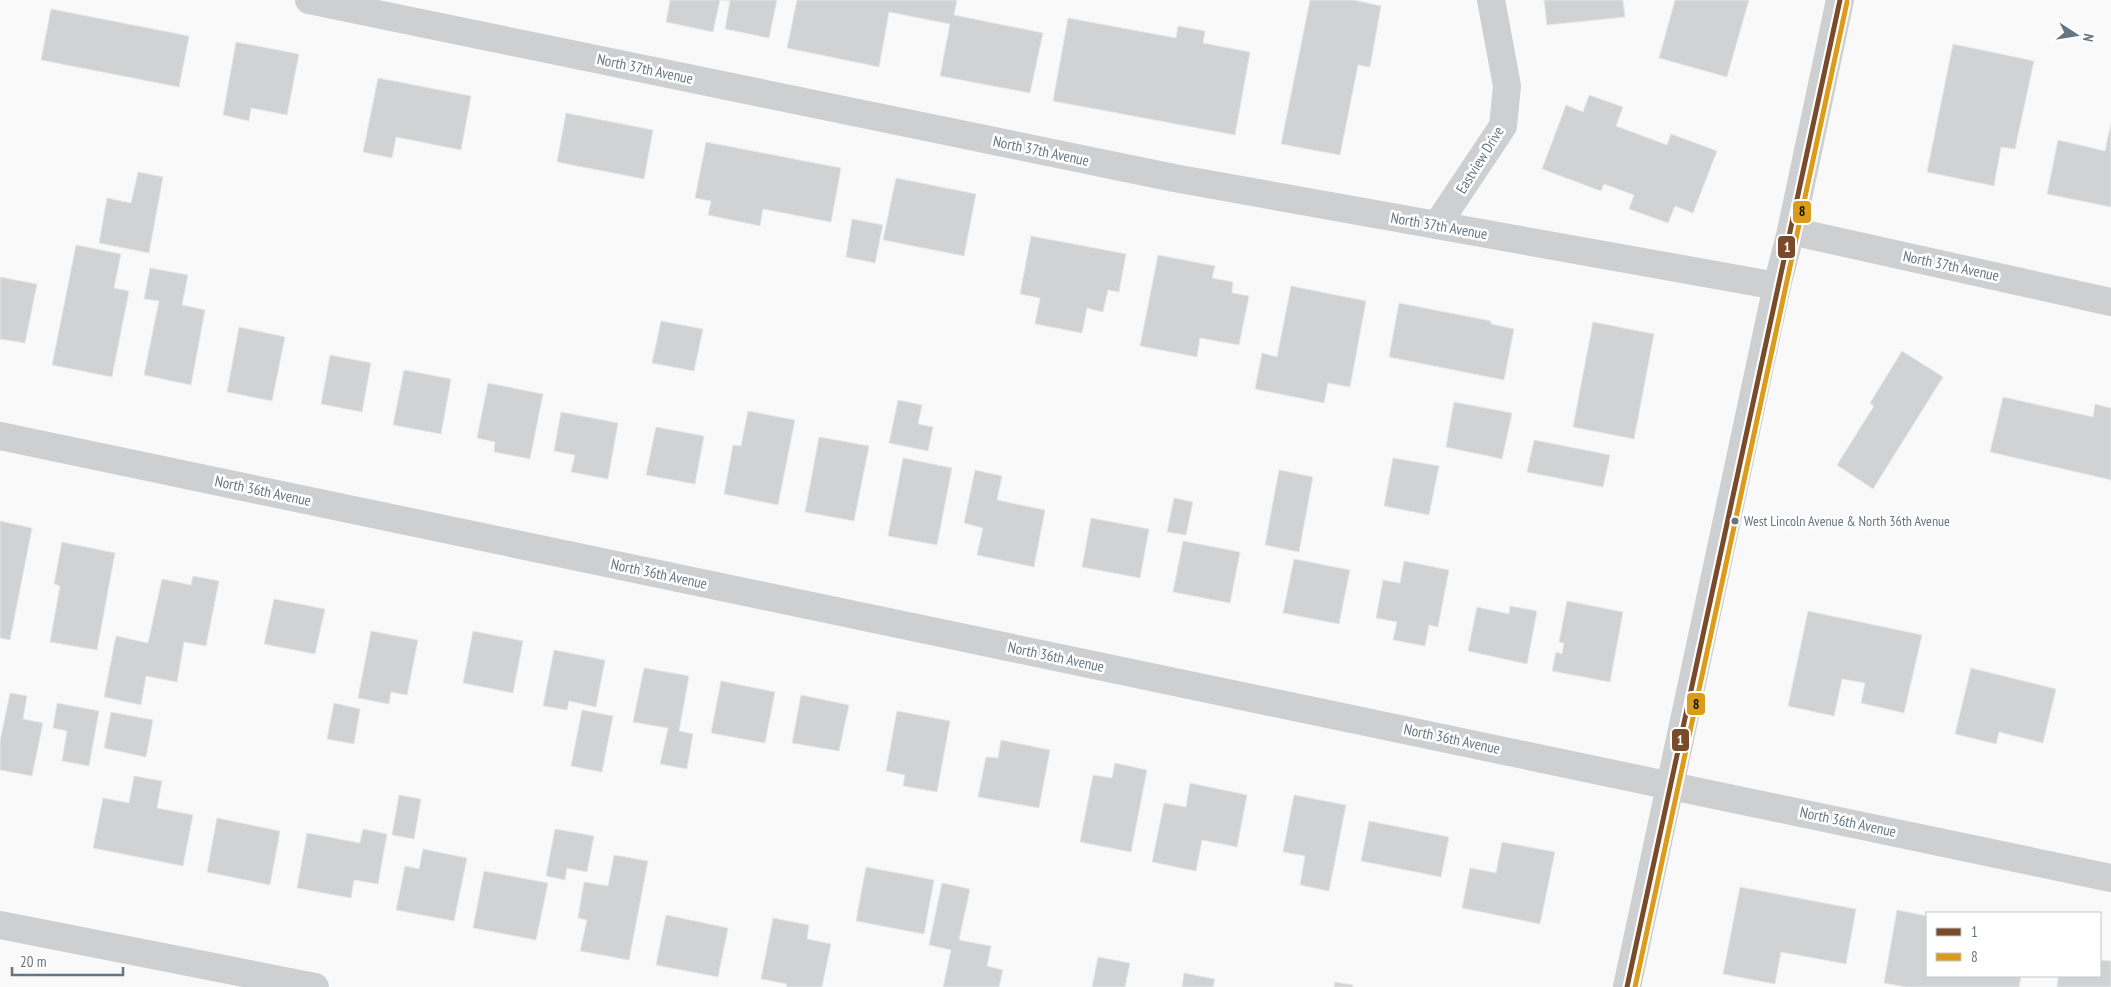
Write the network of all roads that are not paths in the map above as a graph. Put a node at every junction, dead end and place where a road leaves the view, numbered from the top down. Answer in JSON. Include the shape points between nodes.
{"nodes":[{"id":1,"x":309,"y":0,"type":"edge"},
{"id":2,"x":1491,"y":0,"type":"edge"},
{"id":3,"x":1840,"y":0,"type":"edge"},
{"id":4,"x":1438,"y":225,"type":"junction"},
{"id":5,"x":1791,"y":231,"type":"junction"},
{"id":6,"x":1776,"y":286,"type":"junction"},
{"id":7,"x":2111,"y":302,"type":"edge"},
{"id":8,"x":0,"y":436,"type":"edge"},
{"id":9,"x":1670,"y":785,"type":"junction"},
{"id":10,"x":2111,"y":878,"type":"edge"},
{"id":11,"x":0,"y":925,"type":"edge"},
{"id":12,"x":315,"y":987,"type":"edge"},
{"id":13,"x":1627,"y":987,"type":"edge"}],
"edges":[{"from":1,"to":4,"type":"street","name":"North 37th Avenue","via":[[1174,178]]},
{"from":2,"to":4,"type":"street","name":"Eastview Drive","via":[[1508,86],[1503,126]]},
{"from":3,"to":5,"type":"street"},
{"from":4,"to":6,"type":"street","name":"North 37th Avenue"},
{"from":5,"to":6,"type":"street"},
{"from":5,"to":7,"type":"street","name":"North 37th Avenue"},
{"from":6,"to":9,"type":"street"},
{"from":8,"to":9,"type":"street","name":"North 36th Avenue"},
{"from":9,"to":10,"type":"street","name":"North 36th Avenue"},
{"from":9,"to":13,"type":"street"},
{"from":11,"to":12,"type":"street"}]}
